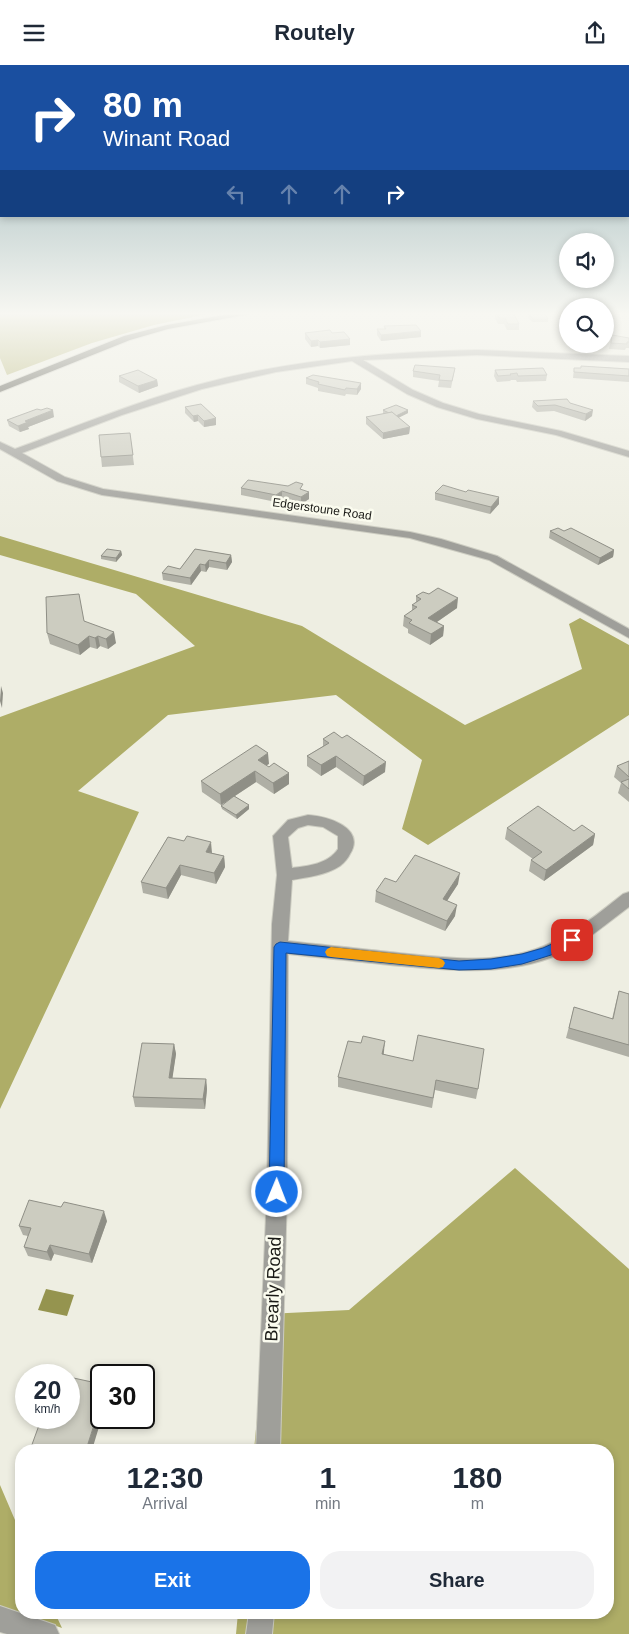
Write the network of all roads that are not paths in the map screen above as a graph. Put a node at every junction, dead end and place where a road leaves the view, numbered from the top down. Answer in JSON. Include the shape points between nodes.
{"nodes":[{"id":1,"x":198,"y":387,"type":"edge"},
{"id":2,"x":402,"y":387,"type":"edge"},
{"id":3,"x":0,"y":445,"type":"edge"},
{"id":4,"x":14,"y":453,"type":"junction"},
{"id":5,"x":629,"y":454,"type":"edge"},
{"id":6,"x":629,"y":634,"type":"edge"},
{"id":7,"x":286,"y":875,"type":"junction"},
{"id":8,"x":629,"y":898,"type":"edge"},
{"id":9,"x":280,"y":947,"type":"junction"},
{"id":10,"x":268,"y":1444,"type":"edge"},
{"id":11,"x":0,"y":1619,"type":"edge"},
{"id":12,"x":261,"y":1619,"type":"edge"},
{"id":13,"x":46,"y":1634,"type":"edge"},
{"id":14,"x":259,"y":1634,"type":"edge"}],
"edges":[{"from":1,"to":4,"type":"street"},
{"from":2,"to":5,"type":"street","via":[[440,405],[477,416],[558,433]]},
{"from":3,"to":4,"type":"street","name":"Edgerstoune Road"},
{"from":4,"to":6,"type":"street","name":"Edgerstoune Road","via":[[61,479],[102,492],[410,535],[464,548],[516,569]]},
{"from":7,"to":7,"type":"street","via":[[336,862],[346,849],[345,834],[334,825],[316,820],[294,823],[280,836]]},
{"from":7,"to":9,"type":"street","name":"Brearly Road"},
{"from":8,"to":9,"type":"street","via":[[572,940],[547,952],[491,964],[459,965]]},
{"from":9,"to":10,"type":"street","name":"Brearly Road","via":[[277,1192]]},
{"from":11,"to":13,"type":"street"},
{"from":12,"to":14,"type":"street"}]}
